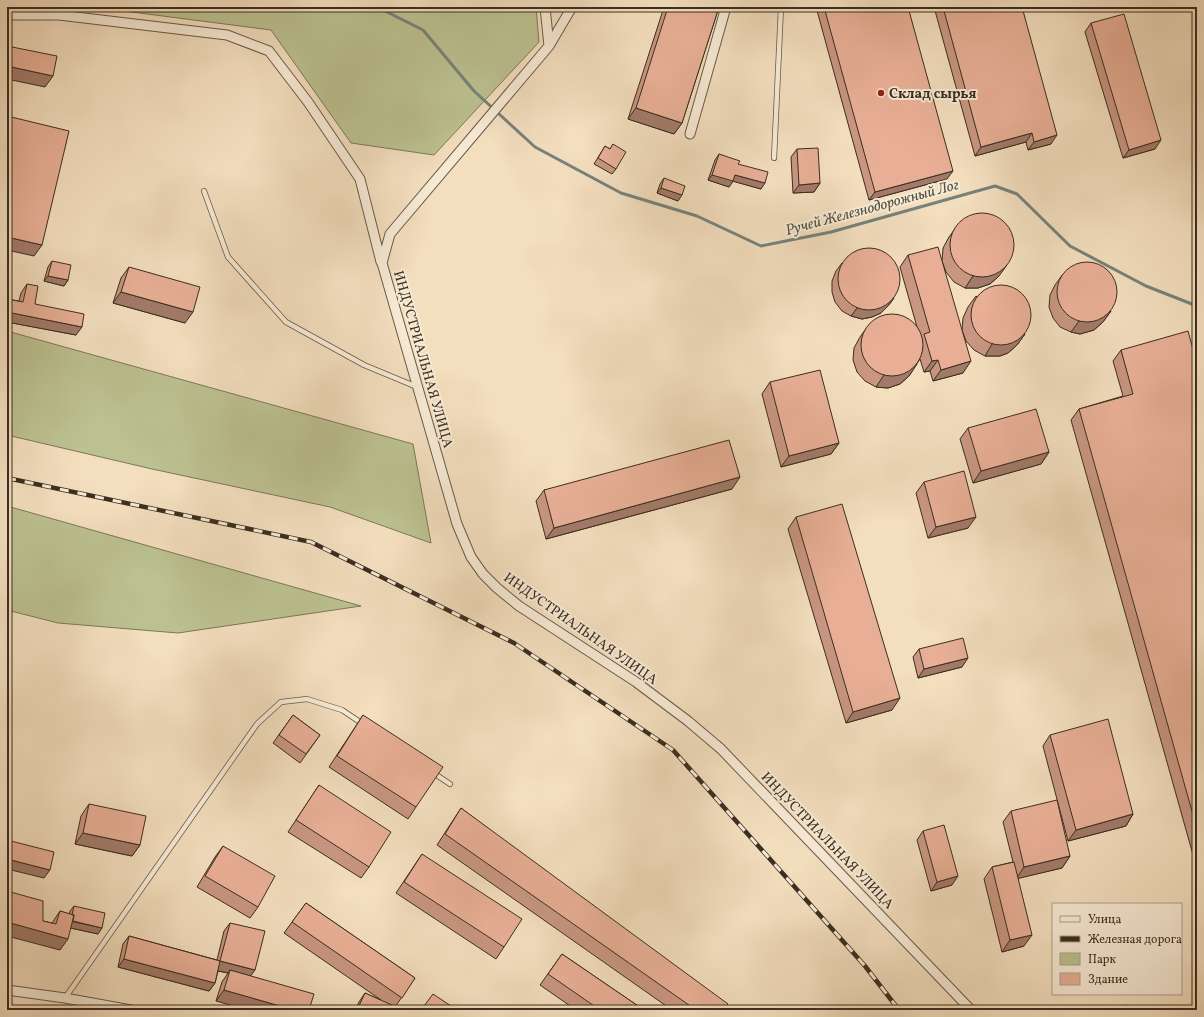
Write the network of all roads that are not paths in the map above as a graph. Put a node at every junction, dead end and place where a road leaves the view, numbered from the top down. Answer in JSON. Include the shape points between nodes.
{"nodes":[{"id":1,"x":545,"y":7,"type":"edge"},
{"id":2,"x":572,"y":7,"type":"edge"},
{"id":3,"x":726,"y":7,"type":"edge"},
{"id":4,"x":781,"y":7,"type":"edge"},
{"id":5,"x":7,"y":15,"type":"edge"},
{"id":6,"x":549,"y":46,"type":"junction"},
{"id":7,"x":690,"y":134,"type":"dead end"},
{"id":8,"x":774,"y":158,"type":"dead end"},
{"id":9,"x":204,"y":191,"type":"dead end"},
{"id":10,"x":382,"y":263,"type":"junction"},
{"id":11,"x":417,"y":387,"type":"junction"},
{"id":12,"x":367,"y":727,"type":"edge"},
{"id":13,"x":425,"y":767,"type":"edge"},
{"id":14,"x":450,"y":784,"type":"dead end"},
{"id":15,"x":7,"y":990,"type":"edge"},
{"id":16,"x":65,"y":998,"type":"junction"},
{"id":17,"x":131,"y":1010,"type":"edge"},
{"id":18,"x":971,"y":1010,"type":"edge"}],
"edges":[{"from":1,"to":6,"type":"street"},
{"from":2,"to":6,"type":"street","name":"ИНДУСТРИАЛЬНАЯ УЛИЦА"},
{"from":3,"to":7,"type":"street"},
{"from":4,"to":8,"type":"lane"},
{"from":5,"to":10,"type":"street","via":[[59,15],[227,35],[269,51],[308,102],[360,179]]},
{"from":6,"to":10,"type":"street","name":"ИНДУСТРИАЛЬНАЯ УЛИЦА","via":[[390,234]]},
{"from":9,"to":11,"type":"lane","via":[[228,257],[286,322],[364,365]]},
{"from":10,"to":11,"type":"street","name":"ИНДУСТРИАЛЬНАЯ УЛИЦА"},
{"from":11,"to":18,"type":"street","name":"ИНДУСТРИАЛЬНАЯ УЛИЦА","via":[[457,524],[471,557],[483,574],[508,598],[636,682],[721,749]]},
{"from":12,"to":16,"type":"lane","via":[[342,710],[307,700],[281,702],[257,724]]},
{"from":13,"to":14,"type":"lane"},
{"from":15,"to":16,"type":"street"},
{"from":16,"to":17,"type":"street"}]}
